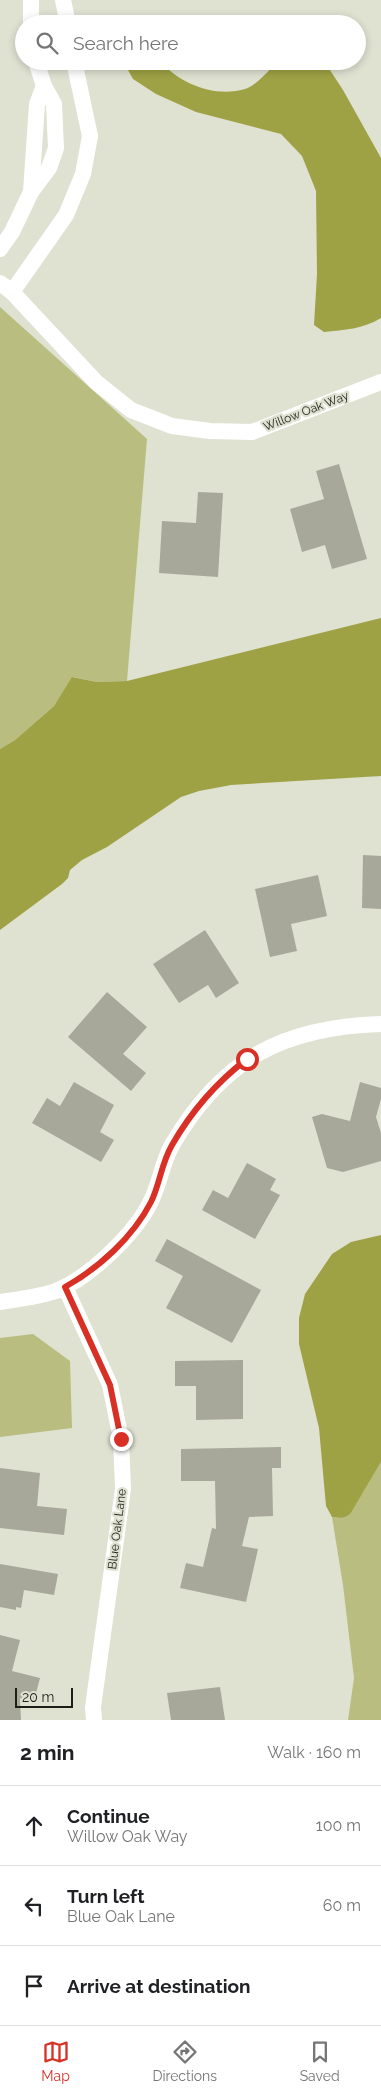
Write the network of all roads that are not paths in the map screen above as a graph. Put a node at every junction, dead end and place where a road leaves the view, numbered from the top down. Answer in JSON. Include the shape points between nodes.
{"nodes":[{"id":1,"x":31,"y":0,"type":"edge"},
{"id":2,"x":63,"y":0,"type":"edge"},
{"id":3,"x":31,"y":15,"type":"edge"},
{"id":4,"x":66,"y":15,"type":"edge"},
{"id":5,"x":39,"y":70,"type":"edge"},
{"id":6,"x":76,"y":70,"type":"edge"},
{"id":7,"x":0,"y":249,"type":"edge"},
{"id":8,"x":6,"y":287,"type":"edge"},
{"id":9,"x":381,"y":382,"type":"edge"},
{"id":10,"x":381,"y":1024,"type":"edge"},
{"id":11,"x":65,"y":1287,"type":"junction"},
{"id":12,"x":0,"y":1302,"type":"edge"},
{"id":13,"x":94,"y":1720,"type":"edge"}],
"edges":[{"from":1,"to":3,"type":"street"},
{"from":2,"to":4,"type":"street"},
{"from":5,"to":7,"type":"street","via":[[44,86],[38,104],[31,192]]},
{"from":6,"to":8,"type":"street","name":"Willow Oak Way","via":[[90,136],[83,174],[66,215]]},
{"from":8,"to":9,"type":"street","name":"Willow Oak Way","via":[[96,382],[132,410],[172,426],[252,432]]},
{"from":10,"to":11,"type":"street","via":[[336,1028],[295,1037],[262,1050],[232,1071],[206,1098],[173,1144],[144,1213],[92,1270]]},
{"from":11,"to":12,"type":"street","via":[[47,1294]]},
{"from":11,"to":13,"type":"street","name":"Blue Oak Lane","via":[[110,1385],[121,1439],[123,1489],[93,1707]]}]}
